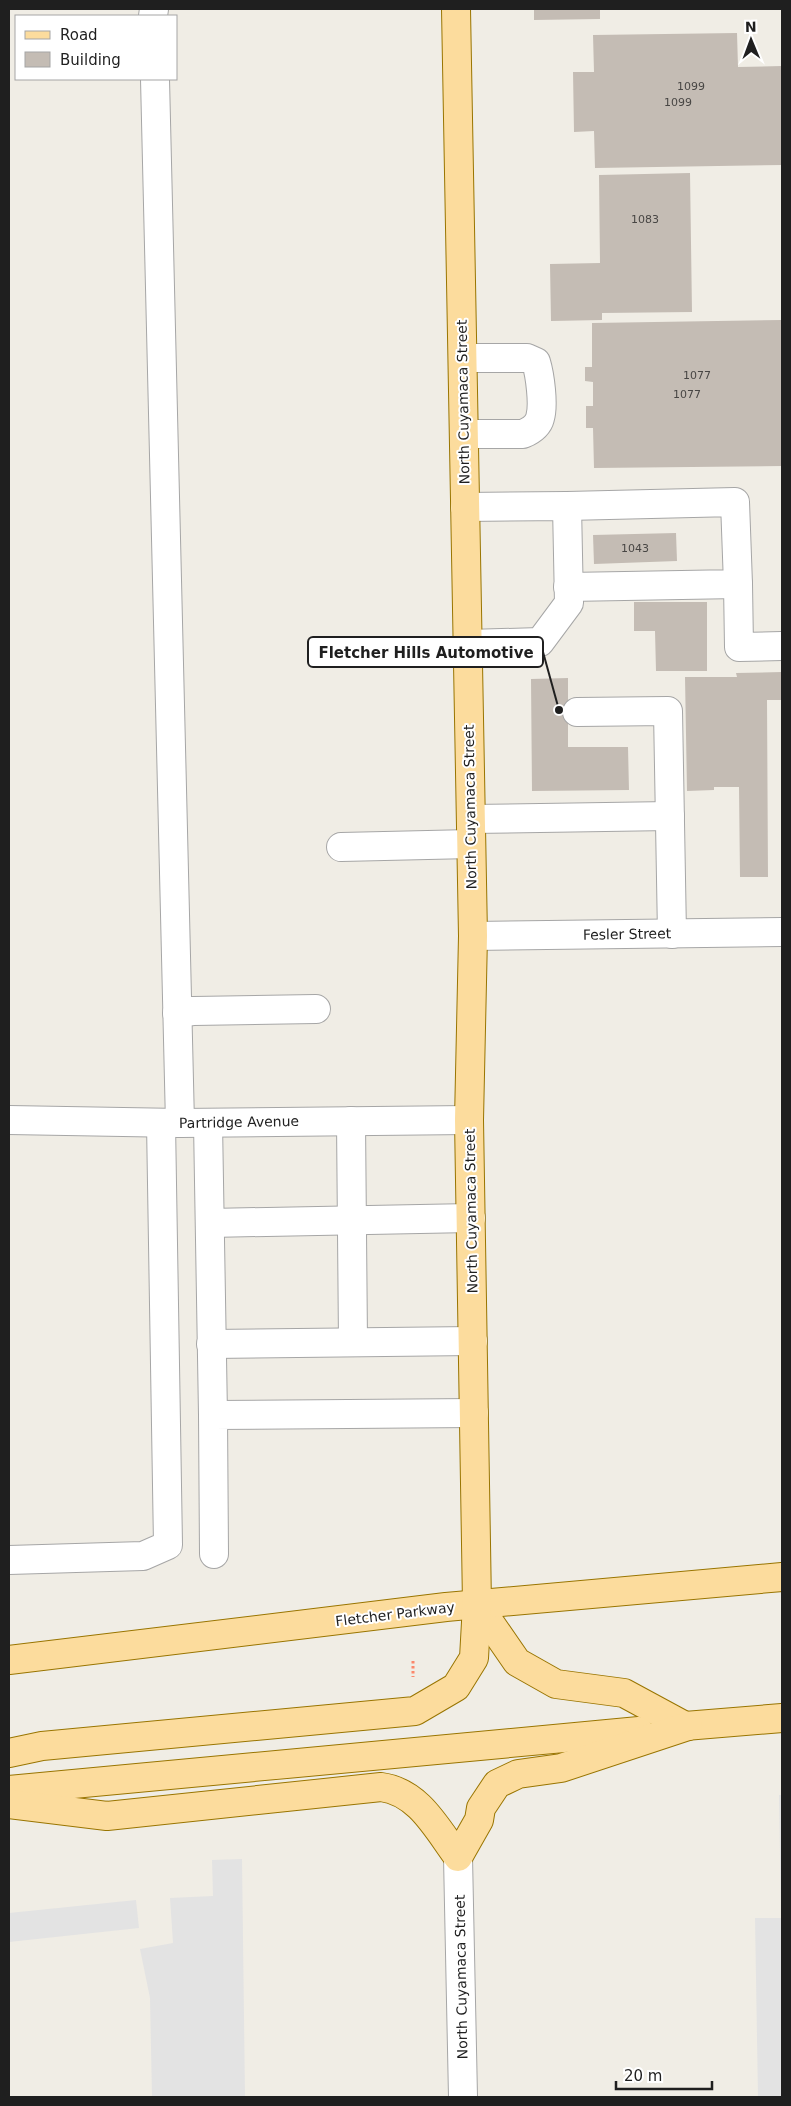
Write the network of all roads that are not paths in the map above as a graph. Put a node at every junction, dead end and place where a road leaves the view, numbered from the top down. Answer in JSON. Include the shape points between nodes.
{"nodes":[{"id":1,"x":456,"y":9,"type":"edge"},
{"id":2,"x":155,"y":80,"type":"edge"},
{"id":3,"x":463,"y":358,"type":"junction"},
{"id":4,"x":464,"y":434,"type":"junction"},
{"id":5,"x":567,"y":506,"type":"junction"},
{"id":6,"x":465,"y":507,"type":"junction"},
{"id":7,"x":738,"y":584,"type":"junction"},
{"id":8,"x":568,"y":587,"type":"junction"},
{"id":9,"x":468,"y":644,"type":"junction"},
{"id":10,"x":782,"y":646,"type":"edge"},
{"id":11,"x":577,"y":712,"type":"dead end"},
{"id":12,"x":670,"y":816,"type":"junction"},
{"id":13,"x":471,"y":832,"type":"junction"},
{"id":14,"x":342,"y":846,"type":"dead end"},
{"id":15,"x":782,"y":932,"type":"edge"},
{"id":16,"x":672,"y":934,"type":"junction"},
{"id":17,"x":473,"y":936,"type":"junction"},
{"id":18,"x":316,"y":1009,"type":"dead end"},
{"id":19,"x":177,"y":1012,"type":"junction"},
{"id":20,"x":9,"y":1120,"type":"edge"},
{"id":21,"x":469,"y":1120,"type":"junction"},
{"id":22,"x":351,"y":1121,"type":"junction"},
{"id":23,"x":170,"y":1123,"type":"junction"},
{"id":24,"x":208,"y":1123,"type":"junction"},
{"id":25,"x":471,"y":1218,"type":"junction"},
{"id":26,"x":351,"y":1220,"type":"junction"},
{"id":27,"x":210,"y":1223,"type":"junction"},
{"id":28,"x":473,"y":1341,"type":"junction"},
{"id":29,"x":353,"y":1342,"type":"junction"},
{"id":30,"x":212,"y":1344,"type":"junction"},
{"id":31,"x":474,"y":1413,"type":"junction"},
{"id":32,"x":213,"y":1415,"type":"junction"},
{"id":33,"x":214,"y":1554,"type":"dead end"},
{"id":34,"x":9,"y":1560,"type":"edge"},
{"id":35,"x":782,"y":1577,"type":"edge"},
{"id":36,"x":477,"y":1604,"type":"junction"},
{"id":37,"x":9,"y":1660,"type":"edge"},
{"id":38,"x":782,"y":1718,"type":"edge"},
{"id":39,"x":686,"y":1726,"type":"junction"},
{"id":40,"x":9,"y":1753,"type":"edge"},
{"id":41,"x":9,"y":1790,"type":"edge"},
{"id":42,"x":9,"y":1804,"type":"edge"},
{"id":43,"x":458,"y":1857,"type":"junction"},
{"id":44,"x":463,"y":2097,"type":"edge"}],
"edges":[{"from":1,"to":3,"type":"main road","name":"North Cuyamaca Street"},
{"from":2,"to":19,"type":"street"},
{"from":3,"to":4,"type":"main road","name":"North Cuyamaca Street"},
{"from":3,"to":4,"type":"street","via":[[527,358],[536,362],[541,376],[540,419],[532,430],[523,434]]},
{"from":4,"to":6,"type":"main road","name":"North Cuyamaca Street"},
{"from":5,"to":6,"type":"street"},
{"from":5,"to":7,"type":"street","via":[[735,502]]},
{"from":5,"to":8,"type":"street"},
{"from":6,"to":9,"type":"main road","name":"North Cuyamaca Street"},
{"from":7,"to":8,"type":"street"},
{"from":7,"to":10,"type":"street","via":[[739,647]]},
{"from":8,"to":9,"type":"street","via":[[568,603],[540,642]]},
{"from":9,"to":13,"type":"main road","name":"North Cuyamaca Street"},
{"from":11,"to":12,"type":"street","via":[[668,711]]},
{"from":12,"to":13,"type":"street"},
{"from":12,"to":16,"type":"street"},
{"from":13,"to":14,"type":"street"},
{"from":13,"to":17,"type":"main road","name":"North Cuyamaca Street"},
{"from":15,"to":16,"type":"street","name":"Fesler Street"},
{"from":16,"to":17,"type":"street","name":"Fesler Street"},
{"from":17,"to":21,"type":"main road","name":"North Cuyamaca Street"},
{"from":18,"to":19,"type":"street"},
{"from":19,"to":23,"type":"street"},
{"from":20,"to":23,"type":"street","name":"Partridge Avenue"},
{"from":21,"to":22,"type":"street","name":"Partridge Avenue"},
{"from":21,"to":25,"type":"main road","name":"North Cuyamaca Street"},
{"from":22,"to":24,"type":"street","name":"Partridge Avenue"},
{"from":22,"to":26,"type":"street"},
{"from":23,"to":24,"type":"street","name":"Partridge Avenue"},
{"from":23,"to":34,"type":"street","via":[[168,1545],[143,1556]]},
{"from":24,"to":27,"type":"street"},
{"from":25,"to":26,"type":"street"},
{"from":25,"to":28,"type":"main road","name":"North Cuyamaca Street"},
{"from":26,"to":27,"type":"street"},
{"from":26,"to":29,"type":"street"},
{"from":27,"to":30,"type":"street"},
{"from":28,"to":29,"type":"street"},
{"from":28,"to":31,"type":"main road","name":"North Cuyamaca Street"},
{"from":29,"to":30,"type":"street"},
{"from":30,"to":32,"type":"street"},
{"from":31,"to":32,"type":"street"},
{"from":31,"to":36,"type":"main road","name":"North Cuyamaca Street"},
{"from":32,"to":33,"type":"street"},
{"from":35,"to":36,"type":"main road","name":"Fletcher Parkway"},
{"from":36,"to":37,"type":"main road","name":"Fletcher Parkway"},
{"from":36,"to":39,"type":"main road","via":[[516,1662],[556,1684],[624,1693]]},
{"from":36,"to":40,"type":"main road","name":"North Cuyamaca Street","via":[[474,1658],[456,1687],[415,1711],[42,1746]]},
{"from":38,"to":39,"type":"main road"},
{"from":39,"to":41,"type":"main road"},
{"from":39,"to":43,"type":"main road","via":[[561,1768],[518,1774],[497,1784],[481,1808],[479,1820]]},
{"from":42,"to":43,"type":"main road","via":[[107,1816],[381,1787],[395,1789],[412,1799]]},
{"from":43,"to":44,"type":"street","name":"North Cuyamaca Street"}]}
